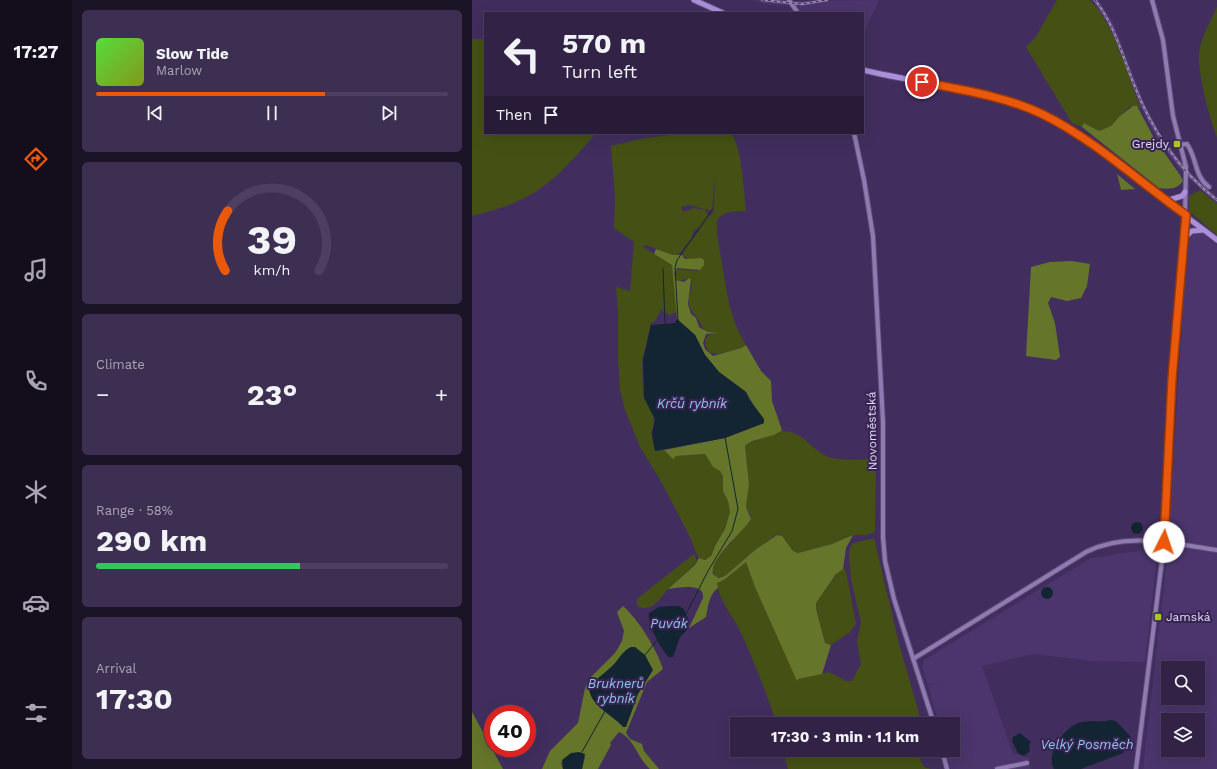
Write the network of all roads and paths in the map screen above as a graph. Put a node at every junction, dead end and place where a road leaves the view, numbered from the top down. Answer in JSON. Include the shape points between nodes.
{"nodes":[{"id":1,"x":694,"y":0,"type":"edge"},
{"id":2,"x":789,"y":0,"type":"edge"},
{"id":3,"x":1152,"y":0,"type":"edge"},
{"id":4,"x":721,"y":12,"type":"edge"},
{"id":5,"x":797,"y":12,"type":"edge"},
{"id":6,"x":864,"y":70,"type":"edge"},
{"id":7,"x":854,"y":134,"type":"edge"},
{"id":8,"x":1179,"y":145,"type":"junction"},
{"id":9,"x":1209,"y":187,"type":"dead end"},
{"id":10,"x":1186,"y":192,"type":"junction"},
{"id":11,"x":1166,"y":201,"type":"junction"},
{"id":12,"x":1186,"y":215,"type":"junction"},
{"id":13,"x":1204,"y":230,"type":"junction"},
{"id":14,"x":1183,"y":239,"type":"junction"},
{"id":15,"x":1217,"y":240,"type":"edge"},
{"id":16,"x":1164,"y":542,"type":"junction"},
{"id":17,"x":1217,"y":550,"type":"edge"},
{"id":18,"x":913,"y":659,"type":"junction"},
{"id":19,"x":932,"y":717,"type":"edge"},
{"id":20,"x":944,"y":757,"type":"edge"},
{"id":21,"x":1027,"y":763,"type":"dead end"},
{"id":22,"x":947,"y":769,"type":"edge"},
{"id":23,"x":997,"y":769,"type":"edge"},
{"id":24,"x":1136,"y":769,"type":"edge"}],
"edges":[{"from":1,"to":4,"type":"main road"},
{"from":2,"to":5,"type":"street"},
{"from":3,"to":8,"type":"street","via":[[1166,54]]},
{"from":6,"to":11,"type":"main road","via":[[979,92],[1041,114],[1101,150]]},
{"from":7,"to":18,"type":"street","name":"Novoměstská","via":[[873,236],[883,422],[885,561]]},
{"from":8,"to":9,"type":"street","via":[[1187,144],[1190,148],[1197,172]]},
{"from":8,"to":10,"type":"street","via":[[1186,167]]},
{"from":10,"to":11,"type":"main road","via":[[1178,198]]},
{"from":10,"to":12,"type":"street"},
{"from":11,"to":12,"type":"main road"},
{"from":12,"to":13,"type":"main road"},
{"from":12,"to":14,"type":"street"},
{"from":13,"to":14,"type":"main road","via":[[1192,230]]},
{"from":13,"to":15,"type":"main road"},
{"from":14,"to":16,"type":"street","via":[[1172,379]]},
{"from":16,"to":17,"type":"street"},
{"from":16,"to":18,"type":"street","via":[[1117,541],[1095,548]]},
{"from":16,"to":24,"type":"street"},
{"from":18,"to":19,"type":"street","name":"Novoměstská"},
{"from":20,"to":22,"type":"street"},
{"from":21,"to":23,"type":"street"}]}
